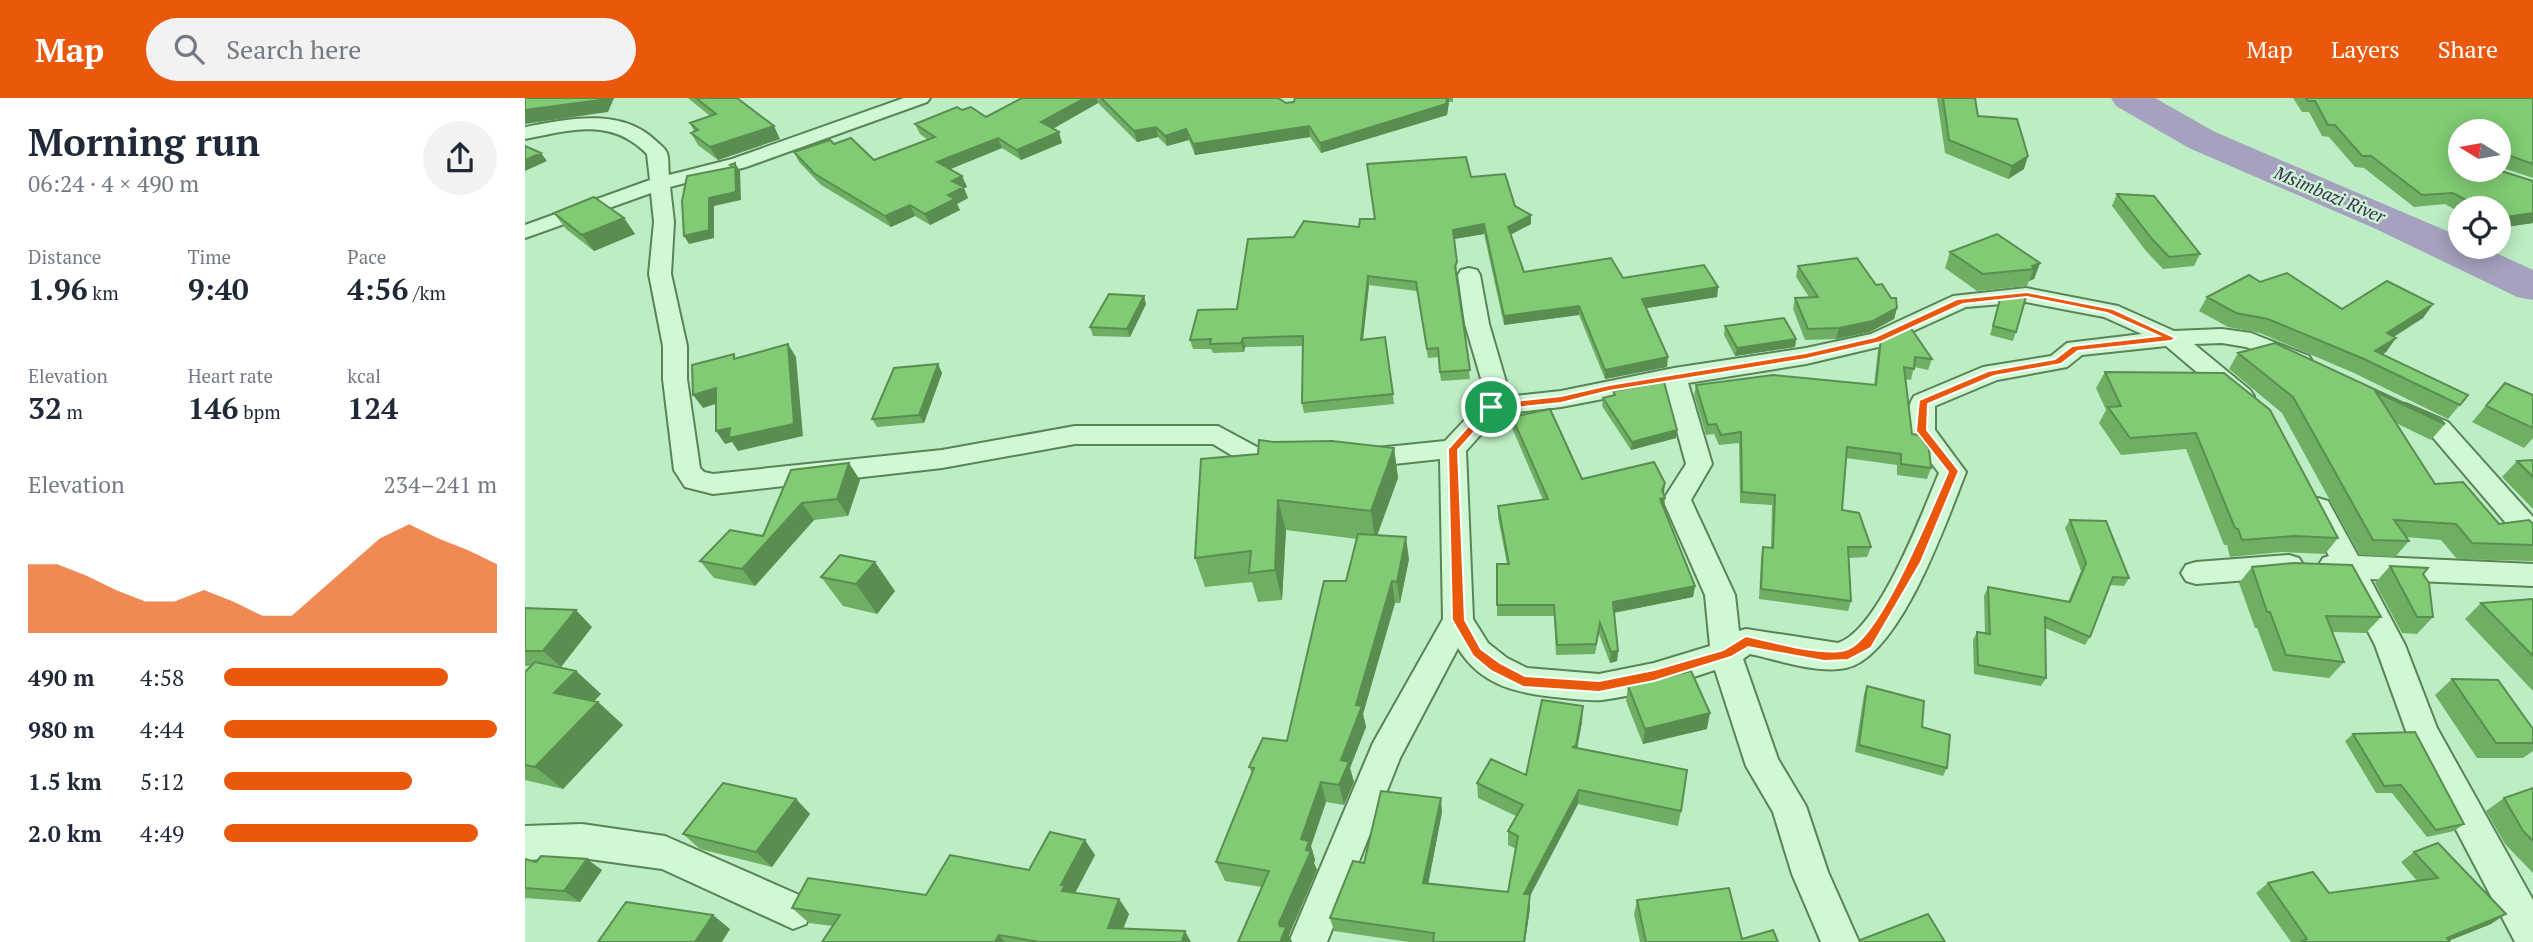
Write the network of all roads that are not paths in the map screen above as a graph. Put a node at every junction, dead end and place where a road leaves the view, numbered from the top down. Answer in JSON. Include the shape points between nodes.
{"nodes":[{"id":1,"x":922,"y":98,"type":"edge"},
{"id":2,"x":525,"y":133,"type":"edge"},
{"id":3,"x":661,"y":183,"type":"junction"},
{"id":4,"x":525,"y":232,"type":"edge"},
{"id":5,"x":1469,"y":275,"type":"dead end"},
{"id":6,"x":2171,"y":338,"type":"junction"},
{"id":7,"x":2319,"y":370,"type":"edge"},
{"id":8,"x":1674,"y":376,"type":"junction"},
{"id":9,"x":2386,"y":403,"type":"edge"},
{"id":10,"x":1491,"y":407,"type":"junction"},
{"id":11,"x":2262,"y":413,"type":"edge"},
{"id":12,"x":1453,"y":449,"type":"junction"},
{"id":13,"x":1308,"y":460,"type":"edge"},
{"id":14,"x":1335,"y":460,"type":"edge"},
{"id":15,"x":2304,"y":481,"type":"edge"},
{"id":16,"x":2533,"y":536,"type":"edge"},
{"id":17,"x":2349,"y":566,"type":"junction"},
{"id":18,"x":2196,"y":573,"type":"dead end"},
{"id":19,"x":2533,"y":575,"type":"edge"},
{"id":20,"x":1458,"y":620,"type":"junction"},
{"id":21,"x":1727,"y":654,"type":"junction"},
{"id":22,"x":525,"y":843,"type":"edge"},
{"id":23,"x":793,"y":911,"type":"edge"},
{"id":24,"x":2533,"y":937,"type":"edge"},
{"id":25,"x":1308,"y":942,"type":"edge"},
{"id":26,"x":1840,"y":942,"type":"edge"}],
"edges":[{"from":1,"to":3,"type":"street","via":[[740,163]]},
{"from":2,"to":3,"type":"street","via":[[586,125],[611,125],[634,132],[657,153]]},
{"from":3,"to":4,"type":"street"},
{"from":3,"to":13,"type":"street","via":[[660,274],[675,346],[687,470],[695,480],[713,484],[942,460],[1075,435],[1218,435],[1250,455]]},
{"from":5,"to":10,"type":"street","via":[[1494,382]]},
{"from":6,"to":7,"type":"street","via":[[2251,340]]},
{"from":6,"to":8,"type":"street","via":[[2110,311],[2027,295],[1991,297],[1961,301],[1878,340]]},
{"from":6,"to":11,"type":"street"},
{"from":6,"to":21,"type":"street","via":[[2075,348],[2058,362],[1992,373],[1923,402],[1921,431],[1954,471],[1915,562],[1867,644],[1848,655],[1824,656],[1746,641]]},
{"from":8,"to":10,"type":"street","via":[[1561,400]]},
{"from":8,"to":21,"type":"street","via":[[1699,464],[1677,500],[1720,595]]},
{"from":9,"to":16,"type":"street","via":[[2439,428]]},
{"from":10,"to":12,"type":"street"},
{"from":12,"to":14,"type":"street"},
{"from":12,"to":20,"type":"street"},
{"from":15,"to":17,"type":"street"},
{"from":17,"to":18,"type":"street"},
{"from":17,"to":19,"type":"street"},
{"from":17,"to":24,"type":"street","via":[[2390,645],[2422,732]]},
{"from":20,"to":21,"type":"street","via":[[1477,652],[1523,681],[1599,687]]},
{"from":20,"to":25,"type":"street","via":[[1385,753]]},
{"from":21,"to":26,"type":"street","via":[[1763,766],[1789,806]]},
{"from":22,"to":23,"type":"street","via":[[582,841],[665,852]]}]}
